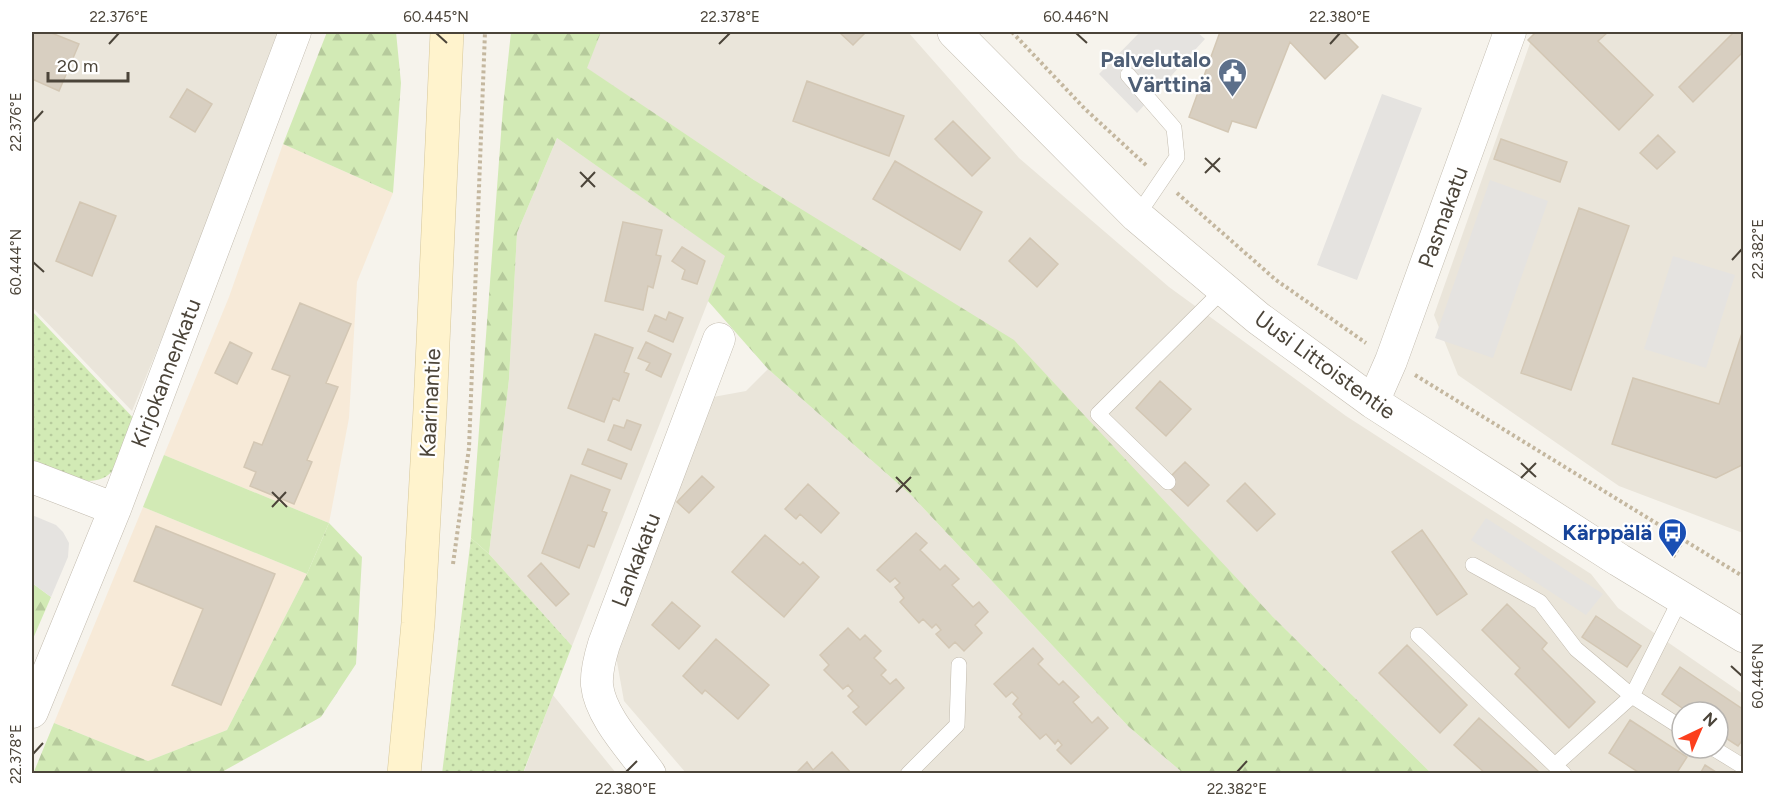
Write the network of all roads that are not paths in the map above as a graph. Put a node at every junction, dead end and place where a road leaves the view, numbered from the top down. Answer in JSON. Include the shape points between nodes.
{"nodes":[{"id":1,"x":295,"y":32,"type":"edge"},
{"id":2,"x":447,"y":32,"type":"edge"},
{"id":3,"x":954,"y":32,"type":"edge"},
{"id":4,"x":1510,"y":32,"type":"edge"},
{"id":5,"x":1128,"y":75,"type":"dead end"},
{"id":6,"x":1137,"y":216,"type":"junction"},
{"id":7,"x":1224,"y":289,"type":"junction"},
{"id":8,"x":719,"y":339,"type":"dead end"},
{"id":9,"x":1373,"y":402,"type":"junction"},
{"id":10,"x":32,"y":477,"type":"edge"},
{"id":11,"x":1168,"y":482,"type":"dead end"},
{"id":12,"x":115,"y":509,"type":"junction"},
{"id":13,"x":1473,"y":565,"type":"dead end"},
{"id":14,"x":1681,"y":598,"type":"junction"},
{"id":15,"x":1418,"y":635,"type":"dead end"},
{"id":16,"x":1743,"y":636,"type":"edge"},
{"id":17,"x":959,"y":665,"type":"dead end"},
{"id":18,"x":1632,"y":696,"type":"junction"},
{"id":19,"x":32,"y":712,"type":"edge"},
{"id":20,"x":1670,"y":720,"type":"edge"},
{"id":21,"x":1730,"y":759,"type":"edge"},
{"id":22,"x":1743,"y":767,"type":"edge"},
{"id":23,"x":1559,"y":769,"type":"edge"},
{"id":24,"x":404,"y":774,"type":"edge"},
{"id":25,"x":650,"y":774,"type":"edge"},
{"id":26,"x":908,"y":774,"type":"edge"}],
"edges":[{"from":1,"to":12,"type":"street","name":"Kirjokannenkatu"},
{"from":2,"to":24,"type":"main road","name":"Kaarinantie","via":[[419,599]]},
{"from":3,"to":6,"type":"street","name":"Uusi Littoistentie"},
{"from":4,"to":9,"type":"street","name":"Pasmakatu"},
{"from":5,"to":6,"type":"lane","via":[[1174,128],[1177,157]]},
{"from":6,"to":7,"type":"street","name":"Uusi Littoistentie"},
{"from":7,"to":9,"type":"street","name":"Uusi Littoistentie"},
{"from":7,"to":11,"type":"lane","via":[[1098,414]]},
{"from":8,"to":25,"type":"street","name":"Lankakatu","via":[[604,644],[597,672],[601,703]]},
{"from":9,"to":14,"type":"street","name":"Uusi Littoistentie"},
{"from":10,"to":12,"type":"street"},
{"from":12,"to":19,"type":"street","name":"Kirjokannenkatu"},
{"from":13,"to":18,"type":"lane","via":[[1540,602],[1576,649]]},
{"from":14,"to":16,"type":"street","name":"Uusi Littoistentie"},
{"from":14,"to":18,"type":"lane"},
{"from":15,"to":23,"type":"lane"},
{"from":17,"to":26,"type":"lane","via":[[957,725]]},
{"from":18,"to":20,"type":"lane"},
{"from":18,"to":23,"type":"lane"},
{"from":21,"to":22,"type":"lane"}]}
